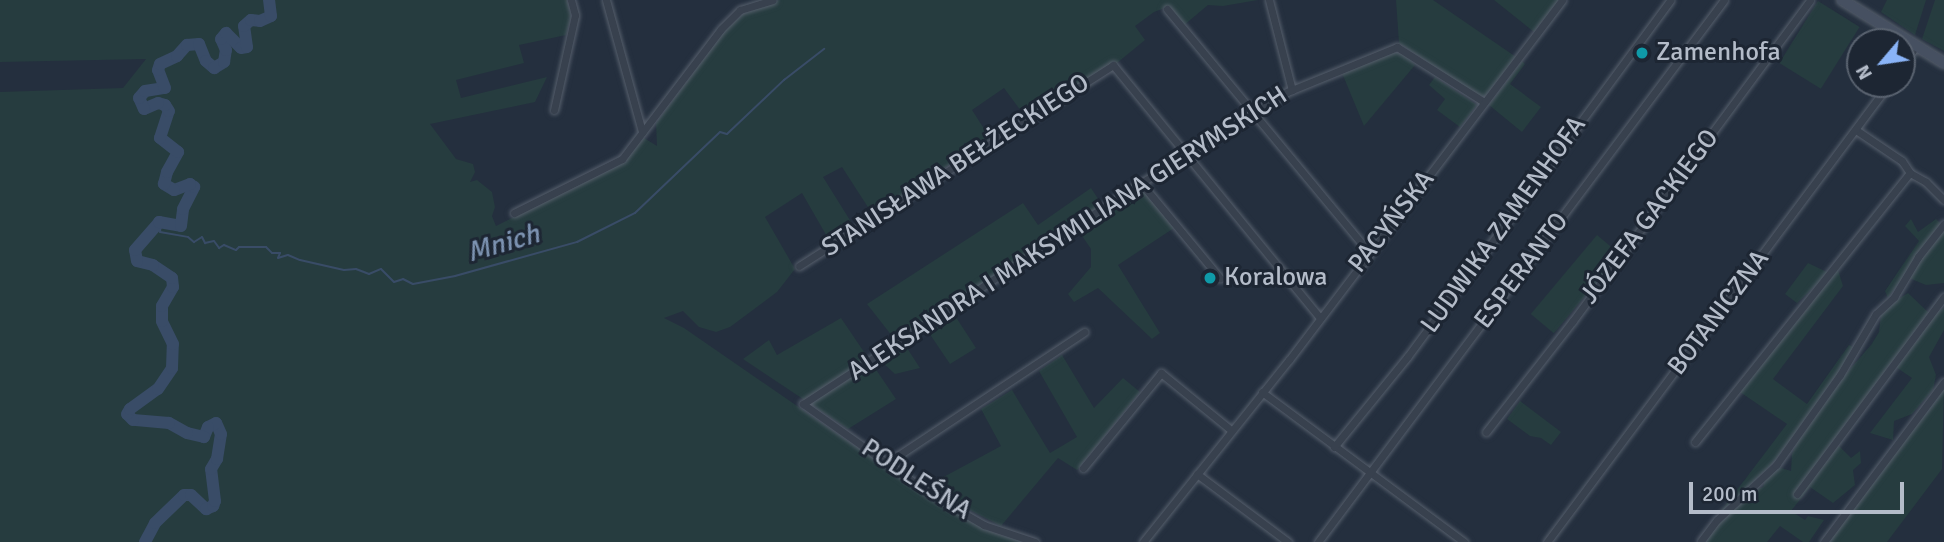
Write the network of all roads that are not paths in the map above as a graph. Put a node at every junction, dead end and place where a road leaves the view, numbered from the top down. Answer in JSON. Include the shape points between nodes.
{"nodes":[{"id":1,"x":571,"y":0,"type":"edge"},
{"id":2,"x":606,"y":0,"type":"edge"},
{"id":3,"x":773,"y":0,"type":"edge"},
{"id":4,"x":1269,"y":0,"type":"edge"},
{"id":5,"x":1562,"y":0,"type":"edge"},
{"id":6,"x":1670,"y":0,"type":"edge"},
{"id":7,"x":1724,"y":0,"type":"edge"},
{"id":8,"x":1810,"y":0,"type":"edge"},
{"id":9,"x":1842,"y":0,"type":"edge"},
{"id":10,"x":1167,"y":9,"type":"dead end"},
{"id":11,"x":1887,"y":28,"type":"edge"},
{"id":12,"x":1916,"y":46,"type":"edge"},
{"id":13,"x":1944,"y":63,"type":"edge"},
{"id":14,"x":1292,"y":90,"type":"junction"},
{"id":15,"x":1879,"y":98,"type":"edge"},
{"id":16,"x":1484,"y":102,"type":"junction"},
{"id":17,"x":554,"y":110,"type":"dead end"},
{"id":18,"x":1253,"y":112,"type":"junction"},
{"id":19,"x":1856,"y":130,"type":"junction"},
{"id":20,"x":642,"y":132,"type":"junction"},
{"id":21,"x":1186,"y":154,"type":"junction"},
{"id":22,"x":1910,"y":173,"type":"junction"},
{"id":23,"x":1141,"y":183,"type":"junction"},
{"id":24,"x":1944,"y":200,"type":"edge"},
{"id":25,"x":514,"y":213,"type":"dead end"},
{"id":26,"x":1944,"y":224,"type":"edge"},
{"id":27,"x":1369,"y":252,"type":"junction"},
{"id":28,"x":799,"y":267,"type":"dead end"},
{"id":29,"x":1220,"y":278,"type":"dead end"},
{"id":30,"x":1944,"y":297,"type":"edge"},
{"id":31,"x":1320,"y":318,"type":"junction"},
{"id":32,"x":1084,"y":332,"type":"dead end"},
{"id":33,"x":1944,"y":382,"type":"edge"},
{"id":34,"x":1262,"y":392,"type":"junction"},
{"id":35,"x":803,"y":404,"type":"joint"},
{"id":36,"x":1231,"y":430,"type":"junction"},
{"id":37,"x":1486,"y":432,"type":"dead end"},
{"id":38,"x":1695,"y":442,"type":"dead end"},
{"id":39,"x":1334,"y":447,"type":"junction"},
{"id":40,"x":887,"y":463,"type":"junction"},
{"id":41,"x":1083,"y":468,"type":"dead end"},
{"id":42,"x":1371,"y":472,"type":"junction"},
{"id":43,"x":1197,"y":474,"type":"junction"},
{"id":44,"x":1797,"y":494,"type":"dead end"},
{"id":45,"x":1701,"y":541,"type":"edge"},
{"id":46,"x":1035,"y":542,"type":"edge"},
{"id":47,"x":1143,"y":542,"type":"edge"},
{"id":48,"x":1288,"y":542,"type":"edge"},
{"id":49,"x":1318,"y":542,"type":"edge"},
{"id":50,"x":1464,"y":542,"type":"edge"},
{"id":51,"x":1547,"y":542,"type":"edge"},
{"id":52,"x":1824,"y":542,"type":"edge"}],
"edges":[{"from":1,"to":17,"type":"street","via":[[575,15]]},
{"from":2,"to":20,"type":"street"},
{"from":3,"to":20,"type":"street","via":[[740,10],[721,29]]},
{"from":4,"to":14,"type":"street"},
{"from":5,"to":16,"type":"street","name":"PACYŃSKA"},
{"from":6,"to":39,"type":"street","name":"LUDWIKA ZAMENHOFA","via":[[1408,356]]},
{"from":7,"to":42,"type":"street","name":"ESPERANTO"},
{"from":8,"to":37,"type":"street","name":"JÓZEFA GACKIEGO","via":[[1573,322]]},
{"from":9,"to":11,"type":"main road"},
{"from":10,"to":18,"type":"street"},
{"from":12,"to":13,"type":"main road"},
{"from":14,"to":16,"type":"street","name":"ALEKSANDRA I MAKSYMILIANA GIERYMSKICH","via":[[1397,47]]},
{"from":14,"to":18,"type":"street","name":"ALEKSANDRA I MAKSYMILIANA GIERYMSKICH"},
{"from":15,"to":19,"type":"street","name":"BOTANICZNA"},
{"from":16,"to":27,"type":"street","name":"PACYŃSKA"},
{"from":18,"to":21,"type":"street","name":"ALEKSANDRA I MAKSYMILIANA GIERYMSKICH"},
{"from":18,"to":27,"type":"street"},
{"from":19,"to":22,"type":"street","via":[[1902,160]]},
{"from":19,"to":51,"type":"street","name":"BOTANICZNA"},
{"from":20,"to":25,"type":"street","via":[[622,159]]},
{"from":21,"to":23,"type":"street","name":"ALEKSANDRA I MAKSYMILIANA GIERYMSKICH"},
{"from":21,"to":28,"type":"street","name":"STANISŁAWA BEŁŻECKIEGO","via":[[1112,65]]},
{"from":21,"to":31,"type":"street"},
{"from":22,"to":24,"type":"street"},
{"from":22,"to":38,"type":"street"},
{"from":23,"to":29,"type":"street"},
{"from":23,"to":35,"type":"street","name":"ALEKSANDRA I MAKSYMILIANA GIERYMSKICH"},
{"from":26,"to":45,"type":"street","via":[[1895,297],[1876,314],[1840,375],[1776,465]]},
{"from":27,"to":31,"type":"street","name":"PACYŃSKA"},
{"from":30,"to":44,"type":"street"},
{"from":31,"to":34,"type":"street","name":"PACYŃSKA"},
{"from":32,"to":40,"type":"street"},
{"from":33,"to":52,"type":"street"},
{"from":34,"to":36,"type":"street","name":"PACYŃSKA"},
{"from":34,"to":39,"type":"street"},
{"from":35,"to":40,"type":"street","name":"PODLEŚNA"},
{"from":36,"to":41,"type":"street","via":[[1161,373]]},
{"from":36,"to":43,"type":"street","name":"PACYŃSKA"},
{"from":39,"to":42,"type":"street"},
{"from":40,"to":46,"type":"street","name":"PODLEŚNA","via":[[984,525]]},
{"from":42,"to":49,"type":"street","name":"ESPERANTO"},
{"from":42,"to":50,"type":"street"},
{"from":43,"to":47,"type":"street","name":"PACYŃSKA"},
{"from":43,"to":48,"type":"street"}]}
